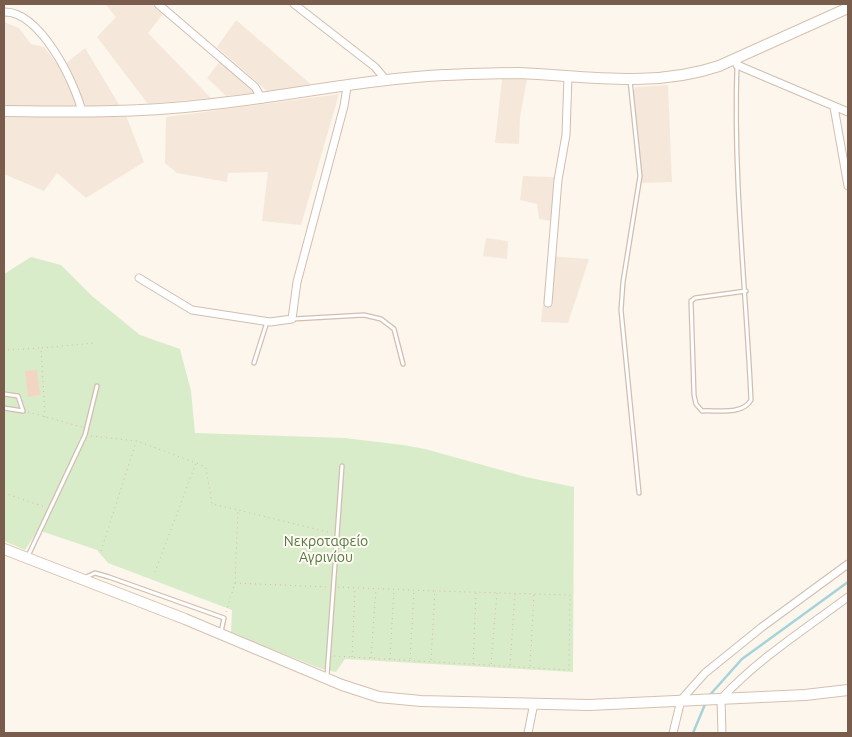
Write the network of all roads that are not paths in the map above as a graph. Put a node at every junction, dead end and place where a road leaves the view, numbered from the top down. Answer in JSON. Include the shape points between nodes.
{"nodes":[{"id":1,"x":158,"y":4,"type":"edge"},
{"id":2,"x":294,"y":4,"type":"edge"},
{"id":3,"x":848,"y":8,"type":"edge"},
{"id":4,"x":4,"y":12,"type":"edge"},
{"id":5,"x":737,"y":61,"type":"junction"},
{"id":6,"x":568,"y":76,"type":"junction"},
{"id":7,"x":630,"y":79,"type":"junction"},
{"id":8,"x":386,"y":80,"type":"junction"},
{"id":9,"x":347,"y":87,"type":"junction"},
{"id":10,"x":262,"y":99,"type":"junction"},
{"id":11,"x":834,"y":106,"type":"junction"},
{"id":12,"x":4,"y":111,"type":"edge"},
{"id":13,"x":82,"y":112,"type":"junction"},
{"id":14,"x":848,"y":112,"type":"edge"},
{"id":15,"x":848,"y":186,"type":"edge"},
{"id":16,"x":139,"y":278,"type":"dead end"},
{"id":17,"x":746,"y":291,"type":"junction"},
{"id":18,"x":548,"y":303,"type":"dead end"},
{"id":19,"x":292,"y":319,"type":"junction"},
{"id":20,"x":267,"y":322,"type":"junction"},
{"id":21,"x":254,"y":363,"type":"dead end"},
{"id":22,"x":403,"y":364,"type":"dead end"},
{"id":23,"x":97,"y":386,"type":"dead end"},
{"id":24,"x":4,"y":394,"type":"edge"},
{"id":25,"x":4,"y":408,"type":"edge"},
{"id":26,"x":342,"y":466,"type":"dead end"},
{"id":27,"x":639,"y":493,"type":"dead end"},
{"id":28,"x":4,"y":549,"type":"edge"},
{"id":29,"x":27,"y":558,"type":"junction"},
{"id":30,"x":848,"y":564,"type":"edge"},
{"id":31,"x":81,"y":580,"type":"junction"},
{"id":32,"x":848,"y":597,"type":"edge"},
{"id":33,"x":220,"y":633,"type":"junction"},
{"id":34,"x":327,"y":679,"type":"junction"},
{"id":35,"x":848,"y":690,"type":"edge"},
{"id":36,"x":716,"y":699,"type":"junction"},
{"id":37,"x":687,"y":700,"type":"junction"},
{"id":38,"x":534,"y":703,"type":"junction"},
{"id":39,"x":528,"y":733,"type":"edge"},
{"id":40,"x":673,"y":733,"type":"edge"},
{"id":41,"x":722,"y":733,"type":"edge"}],
"edges":[{"from":1,"to":10,"type":"street","via":[[255,87]]},
{"from":2,"to":8,"type":"street","via":[[375,66]]},
{"from":3,"to":5,"type":"street"},
{"from":4,"to":13,"type":"street","via":[[23,17],[42,37],[72,81]]},
{"from":5,"to":7,"type":"street","via":[[700,73],[661,79]]},
{"from":5,"to":11,"type":"street"},
{"from":5,"to":17,"type":"lane"},
{"from":6,"to":7,"type":"street"},
{"from":6,"to":8,"type":"street","via":[[466,74]]},
{"from":6,"to":18,"type":"street","via":[[566,141],[558,180]]},
{"from":7,"to":27,"type":"lane","via":[[640,176],[621,310]]},
{"from":8,"to":9,"type":"street"},
{"from":9,"to":10,"type":"street"},
{"from":9,"to":19,"type":"street","via":[[297,282]]},
{"from":10,"to":13,"type":"street"},
{"from":11,"to":14,"type":"street"},
{"from":11,"to":15,"type":"street"},
{"from":12,"to":13,"type":"street"},
{"from":16,"to":20,"type":"street","via":[[192,310]]},
{"from":17,"to":17,"type":"lane","via":[[751,400],[745,407],[733,410],[702,410],[694,395],[691,301]]},
{"from":19,"to":20,"type":"street"},
{"from":19,"to":22,"type":"lane","via":[[364,315],[381,319],[394,329]]},
{"from":20,"to":21,"type":"lane"},
{"from":23,"to":29,"type":"lane","via":[[85,435]]},
{"from":24,"to":25,"type":"lane","via":[[18,396],[23,411]]},
{"from":26,"to":34,"type":"lane"},
{"from":28,"to":29,"type":"street"},
{"from":29,"to":31,"type":"street"},
{"from":30,"to":37,"type":"street","via":[[711,667],[692,685]]},
{"from":31,"to":33,"type":"street"},
{"from":31,"to":33,"type":"lane","via":[[95,573],[224,618]]},
{"from":32,"to":36,"type":"street"},
{"from":33,"to":34,"type":"street"},
{"from":34,"to":38,"type":"street","via":[[360,692],[397,700]]},
{"from":35,"to":36,"type":"street"},
{"from":36,"to":37,"type":"street"},
{"from":36,"to":41,"type":"street"},
{"from":37,"to":38,"type":"street"},
{"from":37,"to":40,"type":"street"},
{"from":38,"to":39,"type":"street"}]}
